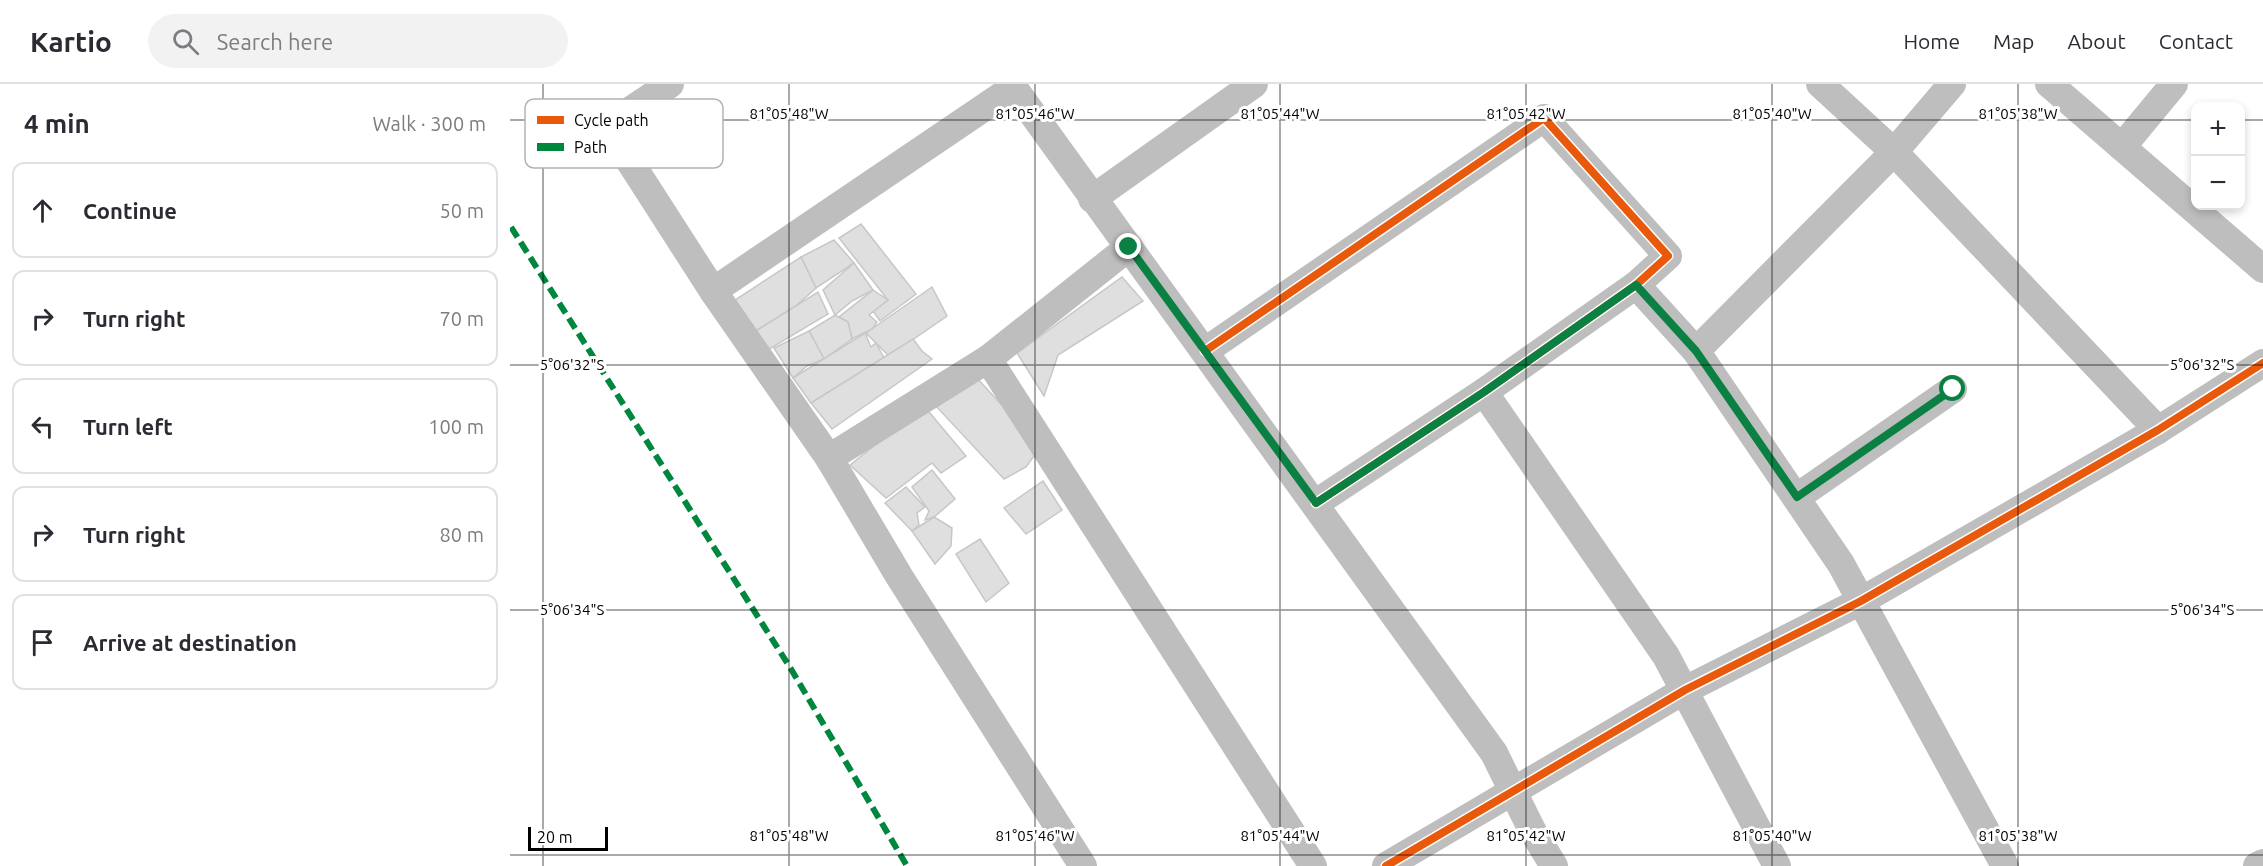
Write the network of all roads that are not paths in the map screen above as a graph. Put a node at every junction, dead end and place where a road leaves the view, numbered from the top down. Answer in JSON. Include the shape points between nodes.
{"nodes":[{"id":1,"x":670,"y":84,"type":"edge"},
{"id":2,"x":1254,"y":84,"type":"edge"},
{"id":3,"x":1820,"y":84,"type":"edge"},
{"id":4,"x":1952,"y":84,"type":"edge"},
{"id":5,"x":2049,"y":84,"type":"edge"},
{"id":6,"x":2174,"y":84,"type":"edge"},
{"id":7,"x":1012,"y":86,"type":"edge"},
{"id":8,"x":648,"y":99,"type":"edge"},
{"id":9,"x":2122,"y":147,"type":"junction"},
{"id":10,"x":1894,"y":152,"type":"junction"},
{"id":11,"x":634,"y":168,"type":"edge"},
{"id":12,"x":1092,"y":199,"type":"junction"},
{"id":13,"x":1129,"y":247,"type":"junction"},
{"id":14,"x":2263,"y":269,"type":"edge"},
{"id":15,"x":1636,"y":285,"type":"junction"},
{"id":16,"x":713,"y":291,"type":"junction"},
{"id":17,"x":1204,"y":351,"type":"junction"},
{"id":18,"x":1696,"y":351,"type":"junction"},
{"id":19,"x":988,"y":358,"type":"junction"},
{"id":20,"x":2263,"y":363,"type":"edge"},
{"id":21,"x":1953,"y":389,"type":"dead end"},
{"id":22,"x":1484,"y":392,"type":"junction"},
{"id":23,"x":2158,"y":430,"type":"junction"},
{"id":24,"x":829,"y":458,"type":"junction"},
{"id":25,"x":1797,"y":497,"type":"junction"},
{"id":26,"x":1316,"y":503,"type":"junction"},
{"id":27,"x":1861,"y":601,"type":"junction"},
{"id":28,"x":1685,"y":690,"type":"junction"},
{"id":29,"x":1514,"y":793,"type":"junction"},
{"id":30,"x":2263,"y":863,"type":"edge"},
{"id":31,"x":1083,"y":866,"type":"edge"},
{"id":32,"x":1313,"y":866,"type":"edge"},
{"id":33,"x":1386,"y":866,"type":"edge"},
{"id":34,"x":1554,"y":866,"type":"edge"},
{"id":35,"x":1777,"y":866,"type":"edge"},
{"id":36,"x":2005,"y":866,"type":"edge"},
{"id":37,"x":2257,"y":866,"type":"edge"}],
"edges":[{"from":1,"to":8,"type":"street"},
{"from":2,"to":12,"type":"street"},
{"from":3,"to":10,"type":"street"},
{"from":4,"to":10,"type":"street"},
{"from":5,"to":9,"type":"street"},
{"from":6,"to":9,"type":"street"},
{"from":7,"to":12,"type":"street"},
{"from":7,"to":16,"type":"street"},
{"from":9,"to":14,"type":"street"},
{"from":10,"to":18,"type":"street"},
{"from":10,"to":23,"type":"street"},
{"from":11,"to":16,"type":"street"},
{"from":12,"to":13,"type":"street"},
{"from":13,"to":17,"type":"street"},
{"from":13,"to":19,"type":"street"},
{"from":15,"to":17,"type":"street","via":[[1668,256],[1544,118]]},
{"from":15,"to":18,"type":"street"},
{"from":15,"to":22,"type":"street"},
{"from":16,"to":24,"type":"street"},
{"from":17,"to":26,"type":"street"},
{"from":18,"to":25,"type":"street"},
{"from":19,"to":24,"type":"street"},
{"from":19,"to":32,"type":"street"},
{"from":20,"to":23,"type":"street"},
{"from":21,"to":25,"type":"street"},
{"from":22,"to":26,"type":"street"},
{"from":22,"to":28,"type":"street","via":[[1666,656]]},
{"from":23,"to":27,"type":"street"},
{"from":24,"to":31,"type":"street"},
{"from":25,"to":27,"type":"street"},
{"from":26,"to":29,"type":"street","via":[[1494,753]]},
{"from":27,"to":28,"type":"street"},
{"from":27,"to":36,"type":"street"},
{"from":28,"to":29,"type":"street"},
{"from":28,"to":35,"type":"street"},
{"from":29,"to":33,"type":"street"},
{"from":29,"to":34,"type":"street"},
{"from":30,"to":37,"type":"street"}]}
